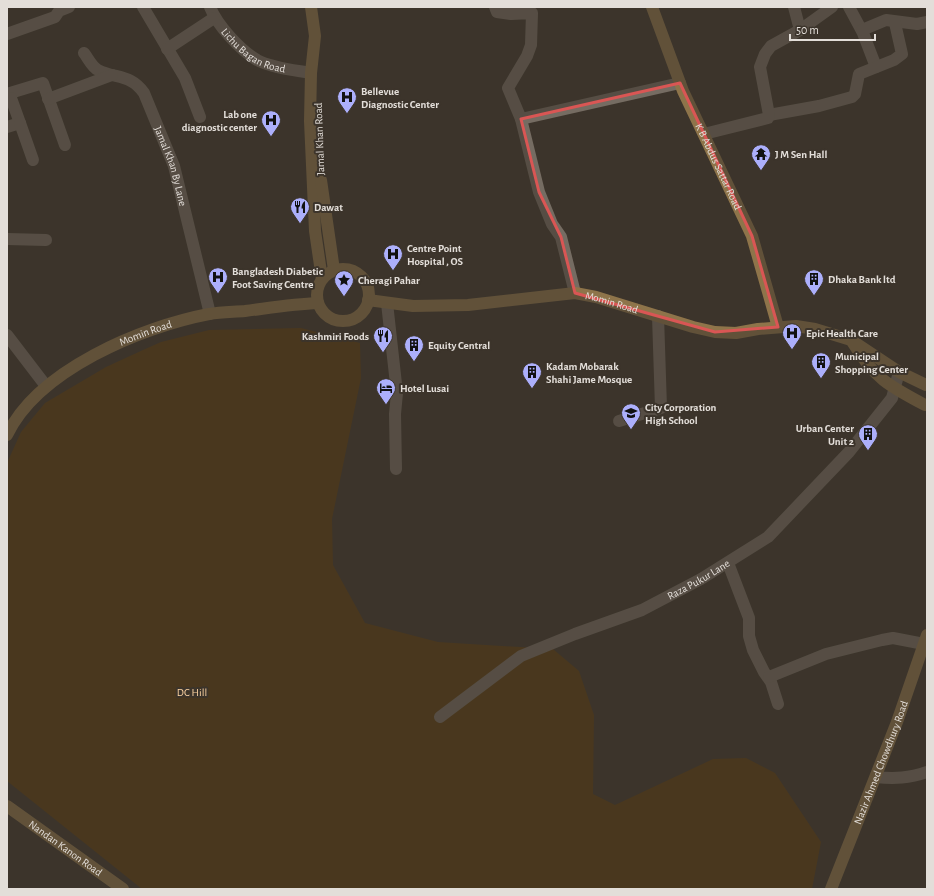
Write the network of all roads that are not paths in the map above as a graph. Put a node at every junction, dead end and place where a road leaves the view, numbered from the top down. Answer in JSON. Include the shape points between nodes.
{"nodes":[{"id":1,"x":68,"y":7,"type":"edge"},
{"id":2,"x":143,"y":7,"type":"edge"},
{"id":3,"x":311,"y":7,"type":"edge"},
{"id":4,"x":316,"y":7,"type":"edge"},
{"id":5,"x":495,"y":7,"type":"edge"},
{"id":6,"x":652,"y":7,"type":"edge"},
{"id":7,"x":794,"y":7,"type":"edge"},
{"id":8,"x":832,"y":7,"type":"edge"},
{"id":9,"x":849,"y":7,"type":"edge"},
{"id":10,"x":212,"y":13,"type":"edge"},
{"id":11,"x":927,"y":22,"type":"edge"},
{"id":12,"x":895,"y":23,"type":"junction"},
{"id":13,"x":800,"y":30,"type":"junction"},
{"id":14,"x":862,"y":30,"type":"junction"},
{"id":15,"x":7,"y":34,"type":"edge"},
{"id":16,"x":167,"y":48,"type":"junction"},
{"id":17,"x":84,"y":53,"type":"dead end"},
{"id":18,"x":876,"y":67,"type":"junction"},
{"id":19,"x":311,"y":73,"type":"junction"},
{"id":20,"x":112,"y":75,"type":"junction"},
{"id":21,"x":680,"y":84,"type":"junction"},
{"id":22,"x":9,"y":99,"type":"edge"},
{"id":23,"x":48,"y":99,"type":"junction"},
{"id":24,"x":769,"y":115,"type":"junction"},
{"id":25,"x":200,"y":118,"type":"dead end"},
{"id":26,"x":521,"y":119,"type":"junction"},
{"id":27,"x":20,"y":122,"type":"junction"},
{"id":28,"x":7,"y":127,"type":"edge"},
{"id":29,"x":704,"y":134,"type":"junction"},
{"id":30,"x":65,"y":146,"type":"dead end"},
{"id":31,"x":33,"y":160,"type":"dead end"},
{"id":32,"x":7,"y":239,"type":"edge"},
{"id":33,"x":46,"y":240,"type":"dead end"},
{"id":34,"x":334,"y":270,"type":"junction"},
{"id":35,"x":322,"y":279,"type":"junction"},
{"id":36,"x":575,"y":293,"type":"junction"},
{"id":37,"x":368,"y":300,"type":"junction"},
{"id":38,"x":318,"y":302,"type":"junction"},
{"id":39,"x":387,"y":302,"type":"junction"},
{"id":40,"x":210,"y":314,"type":"junction"},
{"id":41,"x":658,"y":316,"type":"junction"},
{"id":42,"x":778,"y":327,"type":"junction"},
{"id":43,"x":7,"y":335,"type":"edge"},
{"id":44,"x":851,"y":340,"type":"junction"},
{"id":45,"x":899,"y":372,"type":"junction"},
{"id":46,"x":926,"y":384,"type":"edge"},
{"id":47,"x":46,"y":386,"type":"junction"},
{"id":48,"x":894,"y":388,"type":"junction"},
{"id":49,"x":926,"y":407,"type":"edge"},
{"id":50,"x":619,"y":421,"type":"dead end"},
{"id":51,"x":7,"y":435,"type":"edge"},
{"id":52,"x":396,"y":469,"type":"dead end"},
{"id":53,"x":728,"y":563,"type":"junction"},
{"id":54,"x":926,"y":640,"type":"edge"},
{"id":55,"x":769,"y":678,"type":"junction"},
{"id":56,"x":778,"y":704,"type":"dead end"},
{"id":57,"x":440,"y":717,"type":"dead end"},
{"id":58,"x":927,"y":772,"type":"edge"},
{"id":59,"x":876,"y":777,"type":"junction"},
{"id":60,"x":7,"y":806,"type":"edge"},
{"id":61,"x":123,"y":889,"type":"edge"},
{"id":62,"x":831,"y":889,"type":"edge"}],
"edges":[{"from":1,"to":15,"type":"street","via":[[59,11],[55,17]]},
{"from":2,"to":16,"type":"street"},
{"from":3,"to":19,"type":"main road","via":[[315,36]]},
{"from":4,"to":34,"type":"main road","name":"Jamal Khan Road","via":[[322,32],[318,128],[321,189]]},
{"from":5,"to":26,"type":"street","via":[[497,12],[502,14],[532,13],[531,45],[508,88]]},
{"from":6,"to":21,"type":"main road","name":"K B Abdus Sattar Road"},
{"from":7,"to":13,"type":"street"},
{"from":8,"to":13,"type":"street"},
{"from":9,"to":14,"type":"street"},
{"from":10,"to":16,"type":"street"},
{"from":10,"to":19,"type":"street","name":"Lichu Bagan Road","via":[[236,42],[257,60]]},
{"from":11,"to":12,"type":"street"},
{"from":12,"to":14,"type":"street","via":[[886,20]]},
{"from":12,"to":18,"type":"street","via":[[902,54]]},
{"from":13,"to":24,"type":"street","via":[[771,46],[761,62]]},
{"from":14,"to":18,"type":"street"},
{"from":16,"to":25,"type":"street","via":[[184,78]]},
{"from":17,"to":20,"type":"street","name":"Jamal Khan By Lane","via":[[96,69]]},
{"from":18,"to":24,"type":"street","via":[[859,74],[852,97]]},
{"from":19,"to":35,"type":"main road","via":[[310,121],[315,231]]},
{"from":20,"to":23,"type":"street"},
{"from":20,"to":40,"type":"street","name":"Jamal Khan By Lane","via":[[130,79],[140,86],[174,166]]},
{"from":21,"to":26,"type":"street"},
{"from":21,"to":29,"type":"main road","name":"K B Abdus Sattar Road"},
{"from":22,"to":23,"type":"street","via":[[10,93],[43,83]]},
{"from":22,"to":27,"type":"street"},
{"from":23,"to":30,"type":"street"},
{"from":24,"to":29,"type":"street","via":[[765,119]]},
{"from":26,"to":36,"type":"street","via":[[539,192],[552,224],[561,237]]},
{"from":27,"to":28,"type":"street"},
{"from":27,"to":31,"type":"street"},
{"from":29,"to":42,"type":"main road","name":"K B Abdus Sattar Road","via":[[752,236]]},
{"from":32,"to":33,"type":"street"},
{"from":34,"to":35,"type":"main road"},
{"from":34,"to":37,"type":"main road","via":[[348,269],[360,275],[368,286]]},
{"from":35,"to":38,"type":"main road","via":[[316,294]]},
{"from":36,"to":39,"type":"main road","name":"Momin Road","via":[[468,305],[413,306]]},
{"from":36,"to":41,"type":"main road","name":"Momin Road","via":[[596,296]]},
{"from":37,"to":38,"type":"main road","via":[[357,317],[344,321],[330,318],[320,309]]},
{"from":37,"to":39,"type":"main road","name":"Momin Road"},
{"from":38,"to":40,"type":"main road","name":"Momin Road"},
{"from":39,"to":52,"type":"street","via":[[397,393]]},
{"from":40,"to":47,"type":"main road","name":"Momin Road","via":[[153,330],[121,343],[90,357]]},
{"from":41,"to":42,"type":"main road","name":"Momin Road","via":[[692,328],[715,332],[736,333]]},
{"from":41,"to":50,"type":"street","via":[[661,408]]},
{"from":42,"to":44,"type":"main road","name":"Momin Road","via":[[815,329]]},
{"from":43,"to":47,"type":"street"},
{"from":44,"to":45,"type":"main road","name":"Momin Road"},
{"from":44,"to":48,"type":"main road","via":[[873,373]]},
{"from":45,"to":46,"type":"main road","name":"Momin Road"},
{"from":45,"to":48,"type":"street","name":"Raza Pukur Lane"},
{"from":46,"to":49,"type":"main road","via":[[923,392]]},
{"from":47,"to":51,"type":"main road","name":"Momin Road","via":[[28,403]]},
{"from":48,"to":49,"type":"main road"},
{"from":48,"to":53,"type":"street","name":"Raza Pukur Lane","via":[[892,398],[849,452],[768,537]]},
{"from":53,"to":55,"type":"street","via":[[749,618],[748,632],[753,650]]},
{"from":53,"to":57,"type":"street","name":"Raza Pukur Lane","via":[[642,610],[521,656]]},
{"from":54,"to":55,"type":"street","via":[[882,640],[826,654]]},
{"from":54,"to":59,"type":"main road","name":"Nazir Ahmed Chowdhury Road"},
{"from":55,"to":56,"type":"street"},
{"from":58,"to":59,"type":"street","via":[[896,779]]},
{"from":59,"to":62,"type":"main road","name":"Nazir Ahmed Chowdhury Road"},
{"from":60,"to":61,"type":"main road","name":"Nandan Kanon Road"}]}
